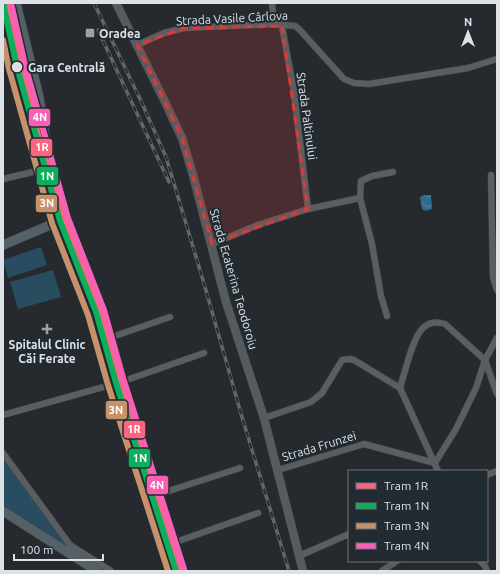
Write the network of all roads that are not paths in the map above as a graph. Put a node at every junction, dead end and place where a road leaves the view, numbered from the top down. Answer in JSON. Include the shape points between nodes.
{"nodes":[{"id":1,"x":16,"y":3,"type":"edge"},
{"id":2,"x":116,"y":3,"type":"edge"},
{"id":3,"x":272,"y":3,"type":"edge"},
{"id":4,"x":274,"y":24,"type":"junction"},
{"id":5,"x":282,"y":26,"type":"junction"},
{"id":6,"x":137,"y":45,"type":"junction"},
{"id":7,"x":497,"y":60,"type":"edge"},
{"id":8,"x":50,"y":168,"type":"junction"},
{"id":9,"x":393,"y":172,"type":"dead end"},
{"id":10,"x":490,"y":175,"type":"dead end"},
{"id":11,"x":3,"y":178,"type":"edge"},
{"id":12,"x":360,"y":198,"type":"junction"},
{"id":13,"x":308,"y":209,"type":"junction"},
{"id":14,"x":62,"y":220,"type":"junction"},
{"id":15,"x":212,"y":244,"type":"junction"},
{"id":16,"x":3,"y":245,"type":"edge"},
{"id":17,"x":497,"y":290,"type":"edge"},
{"id":18,"x":387,"y":316,"type":"dead end"},
{"id":19,"x":170,"y":317,"type":"dead end"},
{"id":20,"x":497,"y":338,"type":"edge"},
{"id":21,"x":106,"y":339,"type":"junction"},
{"id":22,"x":204,"y":353,"type":"dead end"},
{"id":23,"x":485,"y":360,"type":"junction"},
{"id":24,"x":118,"y":382,"type":"junction"},
{"id":25,"x":400,"y":388,"type":"junction"},
{"id":26,"x":497,"y":394,"type":"edge"},
{"id":27,"x":3,"y":415,"type":"edge"},
{"id":28,"x":264,"y":418,"type":"junction"},
{"id":29,"x":3,"y":453,"type":"edge"},
{"id":30,"x":435,"y":463,"type":"junction"},
{"id":31,"x":240,"y":468,"type":"dead end"},
{"id":32,"x":278,"y":470,"type":"junction"},
{"id":33,"x":438,"y":470,"type":"edge"},
{"id":34,"x":154,"y":496,"type":"junction"},
{"id":35,"x":3,"y":511,"type":"edge"},
{"id":36,"x":258,"y":513,"type":"dead end"},
{"id":37,"x":348,"y":534,"type":"edge"},
{"id":38,"x":170,"y":544,"type":"junction"},
{"id":39,"x":68,"y":548,"type":"junction"},
{"id":40,"x":299,"y":556,"type":"junction"},
{"id":41,"x":396,"y":562,"type":"edge"},
{"id":42,"x":481,"y":562,"type":"edge"},
{"id":43,"x":97,"y":571,"type":"edge"},
{"id":44,"x":111,"y":571,"type":"edge"},
{"id":45,"x":178,"y":571,"type":"edge"},
{"id":46,"x":303,"y":571,"type":"edge"},
{"id":47,"x":382,"y":571,"type":"edge"},
{"id":48,"x":487,"y":571,"type":"edge"}],
"edges":[{"from":1,"to":8,"type":"main road","via":[[39,97]]},
{"from":2,"to":6,"type":"main road","name":"Strada Ecaterina Teodoroiu"},
{"from":3,"to":4,"type":"street"},
{"from":4,"to":5,"type":"street","name":"Strada Vasile Cârlova"},
{"from":4,"to":6,"type":"street","name":"Strada Vasile Cârlova","via":[[184,28]]},
{"from":5,"to":7,"type":"street","name":"Strada Vasile Cârlova","via":[[295,26],[299,29],[344,79],[354,83],[369,84],[407,79]]},
{"from":5,"to":13,"type":"street","name":"Strada Paltinului","via":[[294,92]]},
{"from":6,"to":15,"type":"main road","name":"Strada Ecaterina Teodoroiu","via":[[182,138]]},
{"from":8,"to":11,"type":"street"},
{"from":8,"to":14,"type":"main road"},
{"from":9,"to":12,"type":"street","via":[[361,181]]},
{"from":10,"to":17,"type":"street","via":[[493,277]]},
{"from":12,"to":13,"type":"street"},
{"from":12,"to":18,"type":"street"},
{"from":13,"to":15,"type":"street","via":[[258,225]]},
{"from":14,"to":16,"type":"main road"},
{"from":14,"to":21,"type":"main road"},
{"from":15,"to":28,"type":"main road","name":"Strada Ecaterina Teodoroiu","via":[[226,302]]},
{"from":19,"to":21,"type":"street"},
{"from":20,"to":23,"type":"street"},
{"from":21,"to":24,"type":"main road"},
{"from":22,"to":24,"type":"street"},
{"from":23,"to":25,"type":"street","via":[[446,324],[440,322],[426,325],[416,338]]},
{"from":23,"to":26,"type":"street"},
{"from":23,"to":30,"type":"street","via":[[476,388],[456,429]]},
{"from":24,"to":27,"type":"street"},
{"from":24,"to":34,"type":"main road"},
{"from":25,"to":28,"type":"street","via":[[354,360],[342,360],[322,393],[310,402]]},
{"from":25,"to":30,"type":"street"},
{"from":28,"to":32,"type":"main road","name":"Strada Ecaterina Teodoroiu"},
{"from":29,"to":39,"type":"street"},
{"from":30,"to":32,"type":"street","name":"Strada Frunzei","via":[[364,444]]},
{"from":30,"to":33,"type":"street"},
{"from":31,"to":34,"type":"street"},
{"from":32,"to":40,"type":"main road","name":"Strada Ecaterina Teodoroiu"},
{"from":34,"to":38,"type":"main road"},
{"from":35,"to":39,"type":"main road"},
{"from":36,"to":38,"type":"street"},
{"from":37,"to":40,"type":"street"},
{"from":38,"to":45,"type":"main road"},
{"from":39,"to":43,"type":"main road"},
{"from":39,"to":44,"type":"street"},
{"from":40,"to":46,"type":"main road","name":"Strada Ecaterina Teodoroiu"},
{"from":41,"to":47,"type":"street"},
{"from":42,"to":48,"type":"street"}]}
